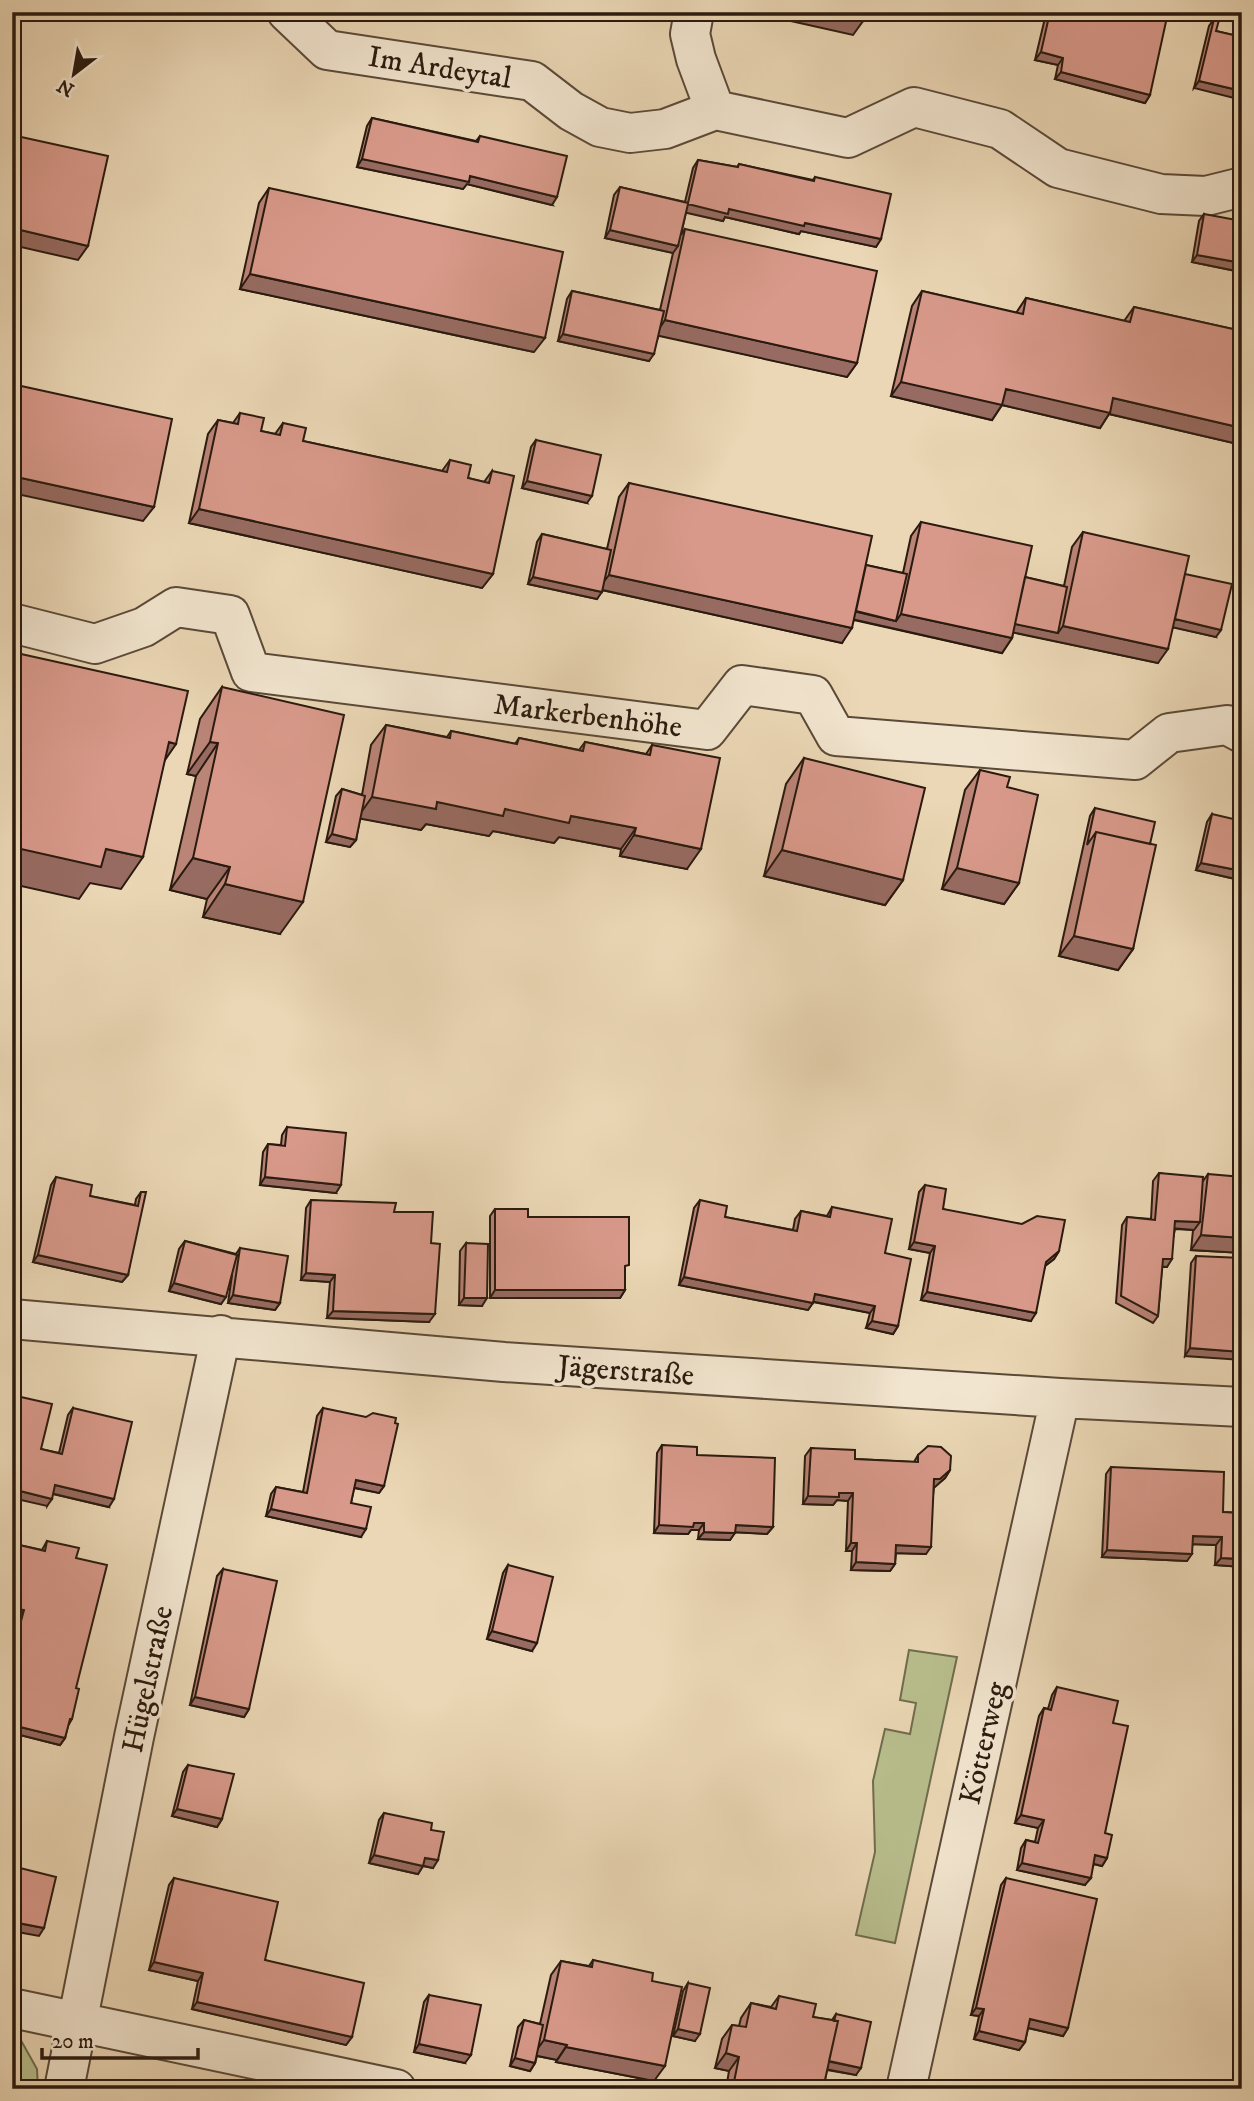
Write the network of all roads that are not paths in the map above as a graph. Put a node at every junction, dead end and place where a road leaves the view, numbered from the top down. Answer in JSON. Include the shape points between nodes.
{"nodes":[{"id":1,"x":287,"y":12,"type":"edge"},
{"id":2,"x":694,"y":12,"type":"edge"},
{"id":3,"x":715,"y":110,"type":"junction"},
{"id":4,"x":1242,"y":187,"type":"edge"},
{"id":5,"x":12,"y":624,"type":"edge"},
{"id":6,"x":1242,"y":733,"type":"edge"},
{"id":7,"x":12,"y":1318,"type":"edge"},
{"id":8,"x":221,"y":1335,"type":"junction"},
{"id":9,"x":1060,"y":1398,"type":"junction"},
{"id":10,"x":1242,"y":1407,"type":"edge"},
{"id":11,"x":12,"y":2008,"type":"edge"},
{"id":12,"x":76,"y":2023,"type":"junction"},
{"id":13,"x":64,"y":2089,"type":"edge"},
{"id":14,"x":396,"y":2089,"type":"edge"},
{"id":15,"x":906,"y":2089,"type":"edge"}],
"edges":[{"from":1,"to":3,"type":"street","name":"Im Ardeytal","via":[[327,50],[532,81],[570,111],[600,127],[630,133],[665,129]]},
{"from":2,"to":3,"type":"street","via":[[690,34]]},
{"from":3,"to":4,"type":"street","via":[[848,138],[914,107],[1000,129],[1058,168],[1161,194],[1206,196]]},
{"from":5,"to":6,"type":"street","name":"Markerbenhöhe","via":[[94,644],[144,627],[176,607],[230,615],[251,672],[707,730],[742,685],[813,695],[835,736],[1135,760],[1170,733],[1227,725]]},
{"from":7,"to":8,"type":"street","name":"Jägerstraße"},
{"from":8,"to":9,"type":"street","name":"Jägerstraße","via":[[504,1362]]},
{"from":8,"to":12,"type":"street","name":"Hügelstraße"},
{"from":9,"to":10,"type":"street","name":"Jägerstraße"},
{"from":9,"to":15,"type":"street","name":"Kötterweg"},
{"from":11,"to":12,"type":"street"},
{"from":12,"to":13,"type":"street","name":"Hügelstraße"},
{"from":12,"to":14,"type":"street"}]}
